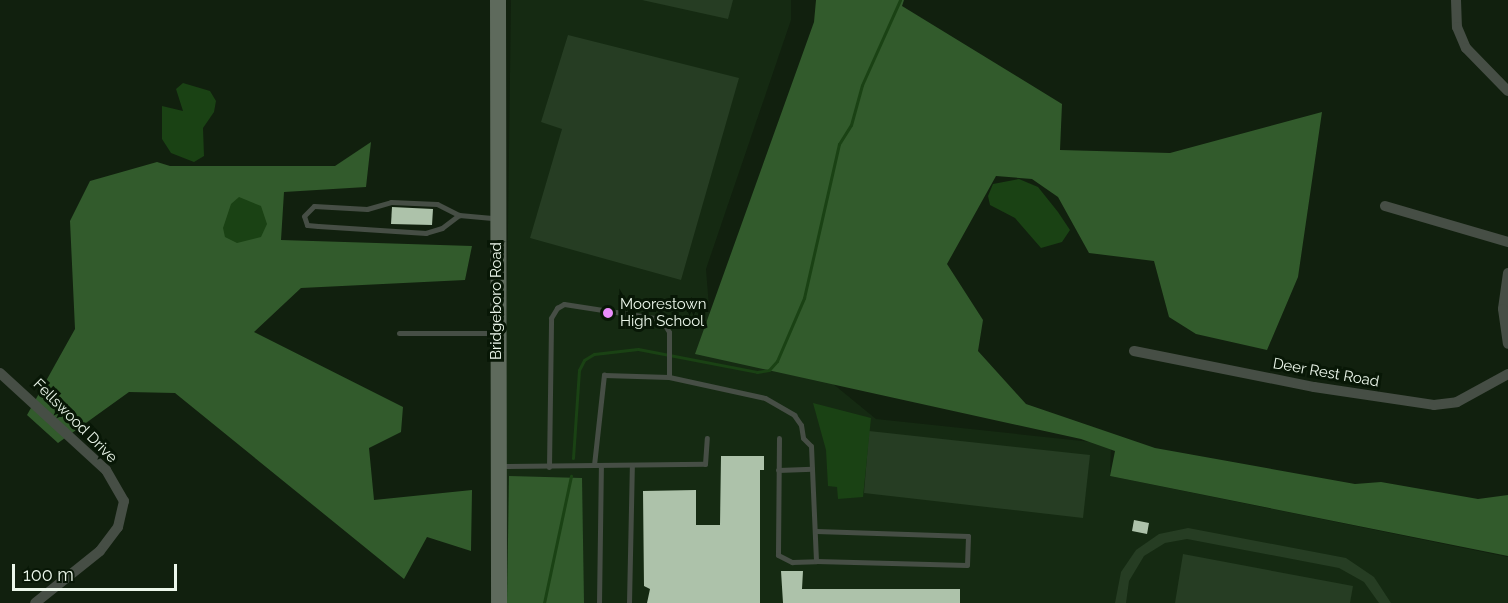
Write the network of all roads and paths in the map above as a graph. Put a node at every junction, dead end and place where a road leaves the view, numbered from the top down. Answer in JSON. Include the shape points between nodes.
{"nodes":[{"id":1,"x":498,"y":0,"type":"edge"},
{"id":2,"x":1456,"y":0,"type":"edge"},
{"id":3,"x":1508,"y":91,"type":"edge"},
{"id":4,"x":1385,"y":206,"type":"dead end"},
{"id":5,"x":459,"y":215,"type":"junction"},
{"id":6,"x":497,"y":218,"type":"junction"},
{"id":7,"x":1508,"y":242,"type":"edge"},
{"id":8,"x":1508,"y":273,"type":"edge"},
{"id":9,"x":399,"y":333,"type":"dead end"},
{"id":10,"x":498,"y":333,"type":"junction"},
{"id":11,"x":1508,"y":344,"type":"edge"},
{"id":12,"x":1134,"y":351,"type":"dead end"},
{"id":13,"x":0,"y":373,"type":"edge"},
{"id":14,"x":1508,"y":374,"type":"edge"},
{"id":15,"x":669,"y":377,"type":"junction"},
{"id":16,"x":707,"y":438,"type":"dead end"},
{"id":17,"x":779,"y":438,"type":"dead end"},
{"id":18,"x":499,"y":465,"type":"junction"},
{"id":19,"x":594,"y":465,"type":"junction"},
{"id":20,"x":601,"y":465,"type":"junction"},
{"id":21,"x":632,"y":465,"type":"junction"},
{"id":22,"x":549,"y":467,"type":"junction"},
{"id":23,"x":812,"y":469,"type":"junction"},
{"id":24,"x":778,"y":470,"type":"junction"},
{"id":25,"x":816,"y":531,"type":"junction"},
{"id":26,"x":816,"y":561,"type":"junction"},
{"id":27,"x":35,"y":603,"type":"edge"},
{"id":28,"x":499,"y":603,"type":"edge"},
{"id":29,"x":599,"y":603,"type":"edge"},
{"id":30,"x":629,"y":603,"type":"edge"}],
"edges":[{"from":1,"to":6,"type":"main road","name":"Bridgeboro Road"},
{"from":2,"to":3,"type":"street","via":[[1457,27],[1466,48]]},
{"from":4,"to":7,"type":"street"},
{"from":5,"to":5,"type":"lane","via":[[437,204],[391,202],[368,209],[314,206],[304,216],[307,225],[426,233],[442,228]]},
{"from":5,"to":6,"type":"lane"},
{"from":6,"to":10,"type":"main road","name":"Bridgeboro Road"},
{"from":8,"to":11,"type":"street","via":[[1503,309]]},
{"from":9,"to":10,"type":"lane"},
{"from":10,"to":18,"type":"main road","name":"Bridgeboro Road"},
{"from":12,"to":14,"type":"street","name":"Deer Rest Road","via":[[1314,387],[1434,405],[1457,402]]},
{"from":13,"to":27,"type":"street","name":"Fellswood Drive","via":[[106,470],[124,501],[118,527],[100,551]]},
{"from":15,"to":19,"type":"lane","via":[[604,375]]},
{"from":15,"to":22,"type":"lane","via":[[669,332],[661,319],[564,304],[557,308],[551,318]]},
{"from":15,"to":23,"type":"lane","via":[[765,398],[782,406],[801,425],[802,438],[811,446]]},
{"from":16,"to":21,"type":"lane","via":[[705,464]]},
{"from":17,"to":24,"type":"lane"},
{"from":18,"to":22,"type":"lane"},
{"from":18,"to":28,"type":"main road","name":"Bridgeboro Road"},
{"from":19,"to":20,"type":"lane"},
{"from":19,"to":22,"type":"lane"},
{"from":20,"to":21,"type":"lane"},
{"from":20,"to":29,"type":"lane"},
{"from":21,"to":30,"type":"lane"},
{"from":23,"to":24,"type":"lane"},
{"from":23,"to":25,"type":"lane"},
{"from":24,"to":26,"type":"lane","via":[[778,555],[792,562]]},
{"from":25,"to":26,"type":"lane"},
{"from":25,"to":26,"type":"lane","via":[[968,536],[967,565]]}]}
